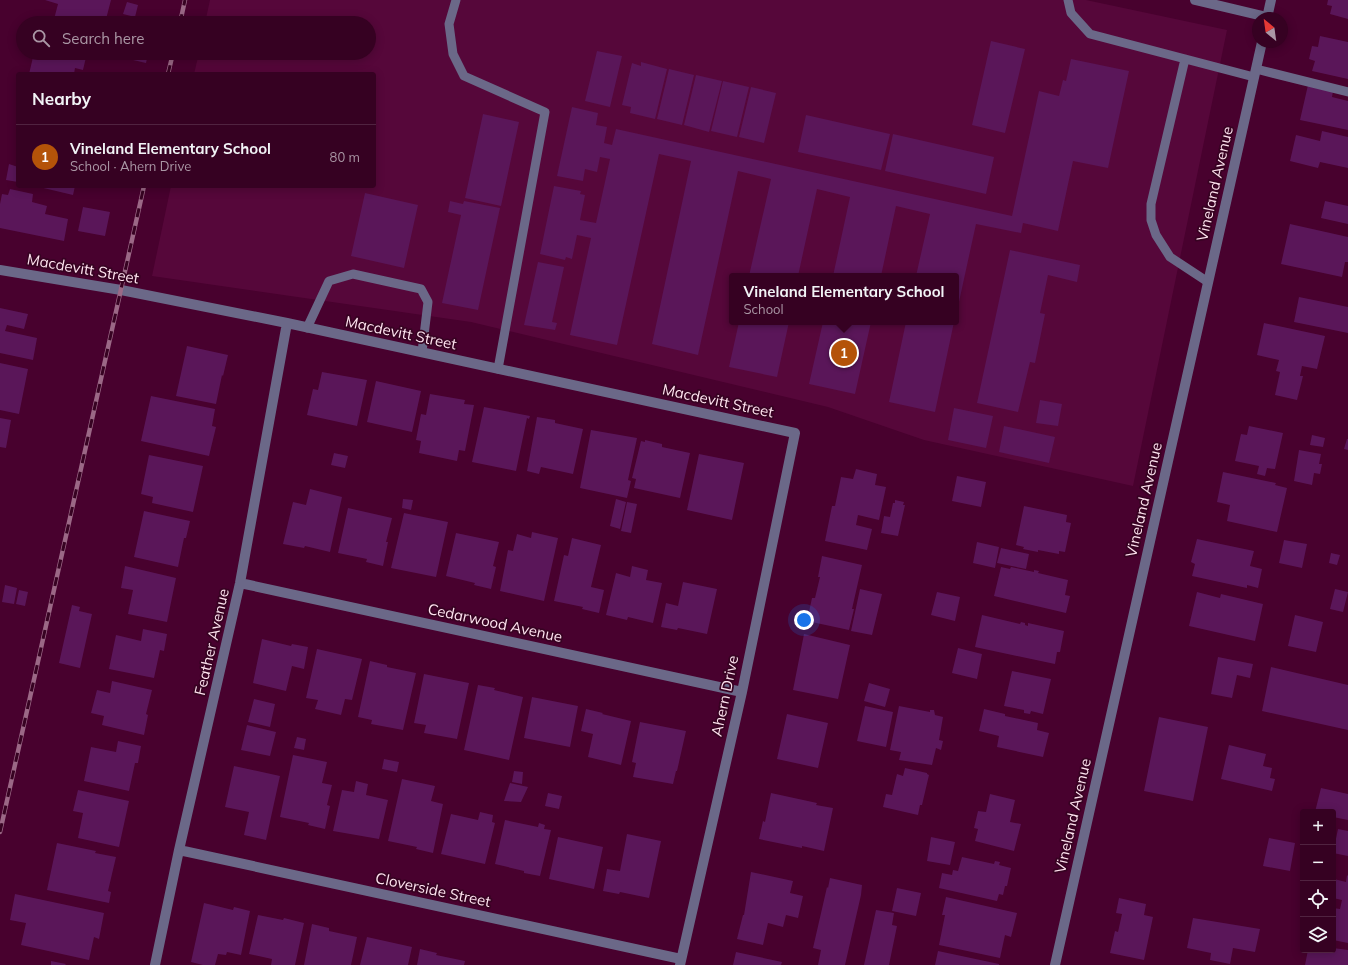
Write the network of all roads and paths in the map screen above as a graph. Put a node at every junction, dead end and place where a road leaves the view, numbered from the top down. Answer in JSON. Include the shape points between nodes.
{"nodes":[{"id":1,"x":456,"y":0,"type":"edge"},
{"id":2,"x":1068,"y":0,"type":"edge"},
{"id":3,"x":1195,"y":0,"type":"edge"},
{"id":4,"x":1271,"y":0,"type":"edge"},
{"id":5,"x":1268,"y":12,"type":"edge"},
{"id":6,"x":1252,"y":13,"type":"edge"},
{"id":7,"x":1261,"y":48,"type":"edge"},
{"id":8,"x":1185,"y":59,"type":"junction"},
{"id":9,"x":1255,"y":73,"type":"junction"},
{"id":10,"x":1348,"y":92,"type":"edge"},
{"id":11,"x":0,"y":270,"type":"edge"},
{"id":12,"x":1208,"y":282,"type":"junction"},
{"id":13,"x":287,"y":323,"type":"junction"},
{"id":14,"x":308,"y":328,"type":"junction"},
{"id":15,"x":422,"y":352,"type":"junction"},
{"id":16,"x":498,"y":369,"type":"junction"},
{"id":17,"x":795,"y":433,"type":"joint"},
{"id":18,"x":240,"y":583,"type":"junction"},
{"id":19,"x":742,"y":692,"type":"junction"},
{"id":20,"x":179,"y":850,"type":"junction"},
{"id":21,"x":680,"y":962,"type":"edge"},
{"id":22,"x":156,"y":965,"type":"edge"},
{"id":23,"x":1056,"y":965,"type":"edge"}],
"edges":[{"from":1,"to":16,"type":"lane","via":[[448,24],[453,54],[464,76],[545,112]]},
{"from":2,"to":8,"type":"lane","via":[[1071,13],[1090,34]]},
{"from":3,"to":6,"type":"street"},
{"from":4,"to":5,"type":"street"},
{"from":7,"to":9,"type":"street","name":"Vineland Avenue"},
{"from":8,"to":9,"type":"lane"},
{"from":8,"to":12,"type":"lane","via":[[1151,204],[1151,220],[1170,258]]},
{"from":9,"to":10,"type":"lane"},
{"from":9,"to":12,"type":"street","name":"Vineland Avenue"},
{"from":11,"to":13,"type":"street","name":"Macdevitt Street","via":[[121,290]]},
{"from":12,"to":23,"type":"street","name":"Vineland Avenue"},
{"from":13,"to":14,"type":"street","name":"Macdevitt Street"},
{"from":13,"to":18,"type":"street","name":"Feather Avenue"},
{"from":14,"to":15,"type":"street","name":"Macdevitt Street"},
{"from":14,"to":15,"type":"lane","via":[[329,281],[353,274],[421,289],[428,302]]},
{"from":15,"to":16,"type":"street","name":"Macdevitt Street"},
{"from":16,"to":17,"type":"street","name":"Macdevitt Street"},
{"from":17,"to":19,"type":"street","name":"Ahern Drive"},
{"from":18,"to":19,"type":"street","name":"Cedarwood Avenue"},
{"from":18,"to":20,"type":"street","name":"Feather Avenue"},
{"from":19,"to":21,"type":"street","name":"Ahern Drive"},
{"from":20,"to":21,"type":"street","name":"Cloverside Street"},
{"from":20,"to":22,"type":"street","name":"Feather Avenue"}]}
